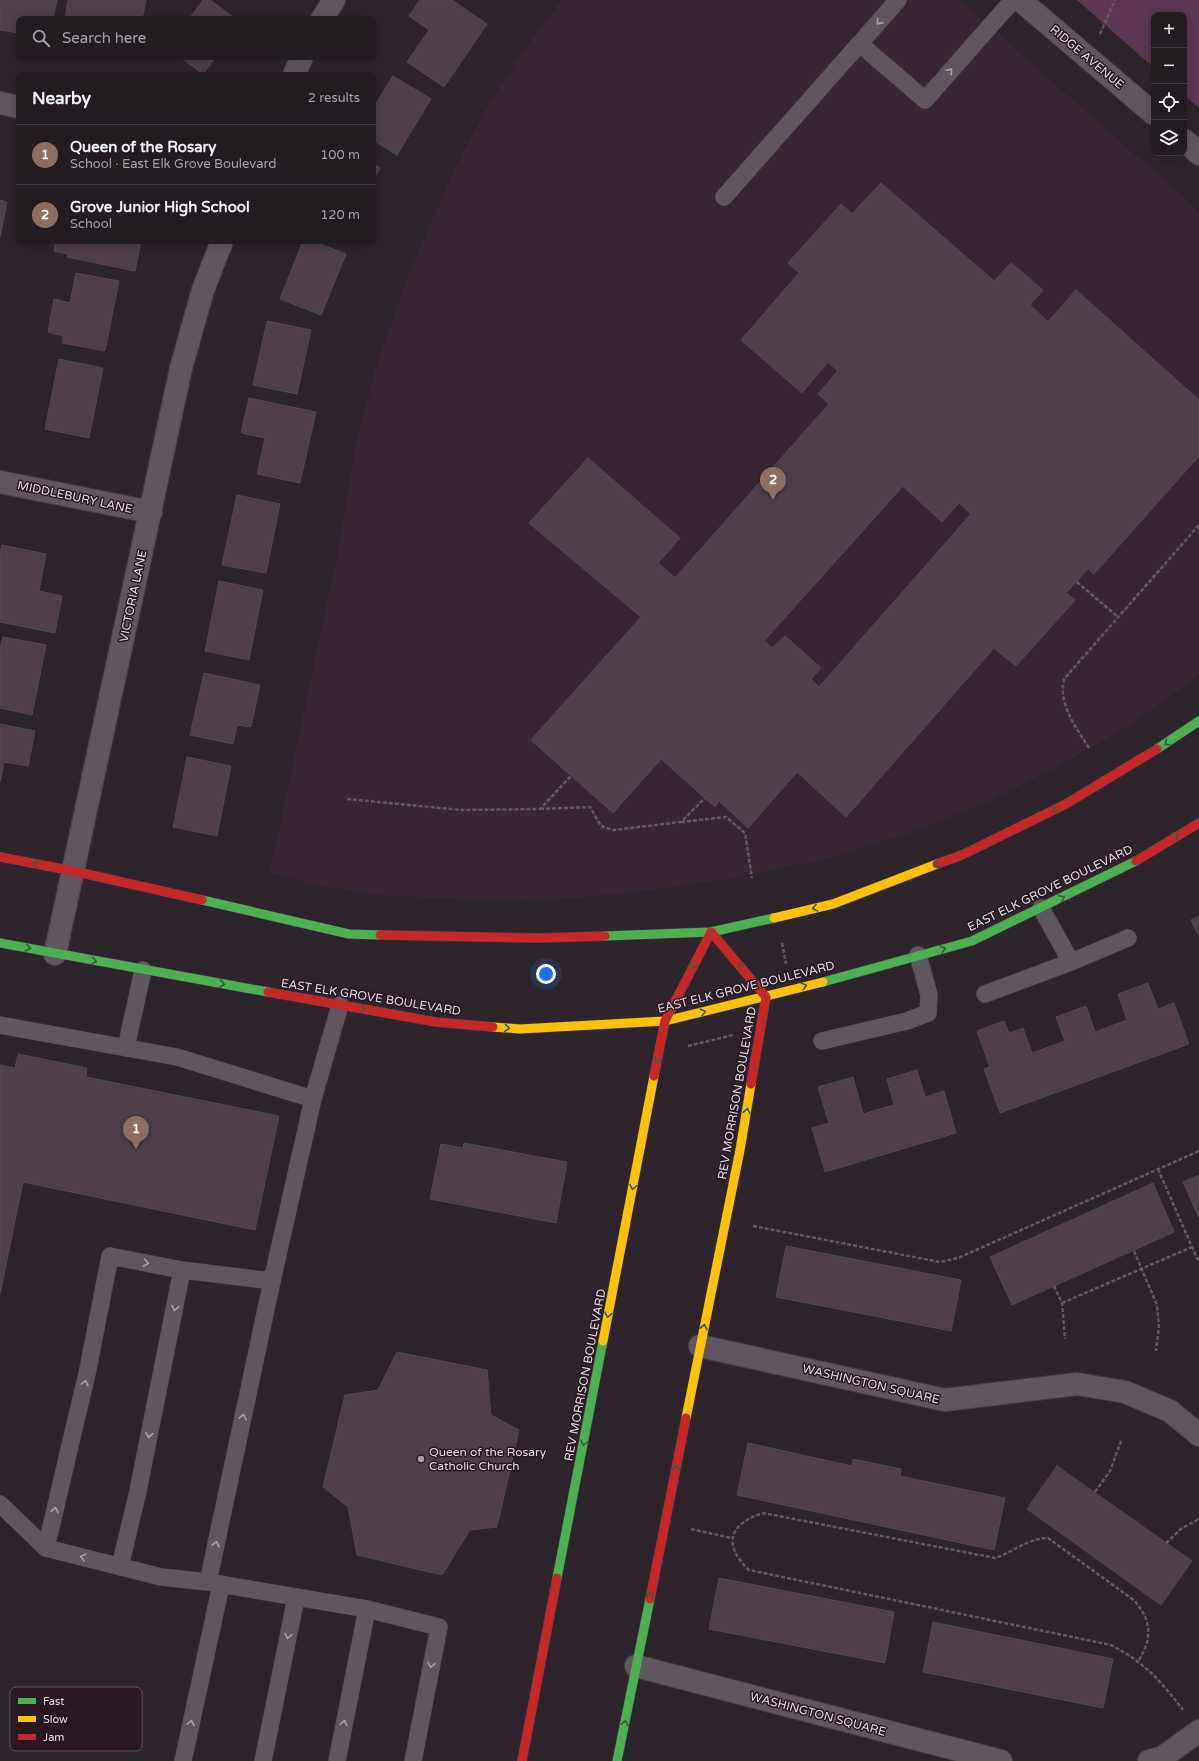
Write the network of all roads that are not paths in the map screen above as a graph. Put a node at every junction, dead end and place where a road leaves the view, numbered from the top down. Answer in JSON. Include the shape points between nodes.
{"nodes":[{"id":1,"x":334,"y":0,"type":"edge"},
{"id":2,"x":898,"y":0,"type":"edge"},
{"id":3,"x":1013,"y":0,"type":"edge"},
{"id":4,"x":1020,"y":0,"type":"edge"},
{"id":5,"x":324,"y":16,"type":"edge"},
{"id":6,"x":860,"y":44,"type":"junction"},
{"id":7,"x":301,"y":60,"type":"edge"},
{"id":8,"x":295,"y":72,"type":"edge"},
{"id":9,"x":0,"y":103,"type":"edge"},
{"id":10,"x":16,"y":106,"type":"edge"},
{"id":11,"x":1151,"y":111,"type":"edge"},
{"id":12,"x":1187,"y":143,"type":"edge"},
{"id":13,"x":1199,"y":154,"type":"edge"},
{"id":14,"x":724,"y":197,"type":"dead end"},
{"id":15,"x":221,"y":244,"type":"edge"},
{"id":16,"x":0,"y":482,"type":"edge"},
{"id":17,"x":151,"y":512,"type":"junction"},
{"id":18,"x":1199,"y":721,"type":"edge"},
{"id":19,"x":1199,"y":823,"type":"edge"},
{"id":20,"x":0,"y":857,"type":"edge"},
{"id":21,"x":73,"y":871,"type":"junction"},
{"id":22,"x":1041,"y":908,"type":"junction"},
{"id":23,"x":711,"y":932,"type":"junction"},
{"id":24,"x":1128,"y":938,"type":"dead end"},
{"id":25,"x":0,"y":942,"type":"edge"},
{"id":26,"x":55,"y":954,"type":"junction"},
{"id":27,"x":918,"y":955,"type":"junction"},
{"id":28,"x":1071,"y":962,"type":"junction"},
{"id":29,"x":143,"y":970,"type":"junction"},
{"id":30,"x":985,"y":994,"type":"dead end"},
{"id":31,"x":766,"y":997,"type":"junction"},
{"id":32,"x":340,"y":1005,"type":"junction"},
{"id":33,"x":665,"y":1021,"type":"junction"},
{"id":34,"x":0,"y":1025,"type":"edge"},
{"id":35,"x":822,"y":1041,"type":"dead end"},
{"id":36,"x":126,"y":1048,"type":"junction"},
{"id":37,"x":314,"y":1099,"type":"junction"},
{"id":38,"x":182,"y":1270,"type":"junction"},
{"id":39,"x":272,"y":1281,"type":"junction"},
{"id":40,"x":700,"y":1346,"type":"junction"},
{"id":41,"x":1199,"y":1435,"type":"edge"},
{"id":42,"x":0,"y":1504,"type":"edge"},
{"id":43,"x":46,"y":1548,"type":"junction"},
{"id":44,"x":120,"y":1567,"type":"junction"},
{"id":45,"x":215,"y":1583,"type":"junction"},
{"id":46,"x":296,"y":1598,"type":"junction"},
{"id":47,"x":367,"y":1609,"type":"junction"},
{"id":48,"x":636,"y":1666,"type":"junction"},
{"id":49,"x":1199,"y":1731,"type":"edge"},
{"id":50,"x":183,"y":1761,"type":"edge"},
{"id":51,"x":263,"y":1761,"type":"edge"},
{"id":52,"x":337,"y":1761,"type":"edge"},
{"id":53,"x":413,"y":1761,"type":"edge"},
{"id":54,"x":522,"y":1761,"type":"edge"},
{"id":55,"x":617,"y":1761,"type":"edge"},
{"id":56,"x":1001,"y":1761,"type":"edge"},
{"id":57,"x":1149,"y":1761,"type":"edge"}],
"edges":[{"from":1,"to":5,"type":"street"},
{"from":2,"to":6,"type":"lane","one_way":true},
{"from":6,"to":3,"type":"lane","one_way":true,"via":[[924,100]]},
{"from":4,"to":11,"type":"street","name":"RIDGE AVENUE"},
{"from":6,"to":14,"type":"lane"},
{"from":7,"to":8,"type":"street"},
{"from":9,"to":10,"type":"street"},
{"from":12,"to":13,"type":"street"},
{"from":15,"to":17,"type":"street","name":"VICTORIA LANE","via":[[203,290],[181,368]]},
{"from":16,"to":17,"type":"street","name":"MIDDLEBURY LANE"},
{"from":17,"to":21,"type":"street","name":"VICTORIA LANE"},
{"from":18,"to":23,"type":"street","one_way":true,"via":[[1066,804],[962,855],[833,904]]},
{"from":22,"to":19,"type":"street","name":"EAST ELK GROVE BOULEVARD","one_way":true,"via":[[1122,869]]},
{"from":21,"to":20,"type":"street","one_way":true},
{"from":21,"to":23,"type":"street","via":[[349,934],[540,938]]},
{"from":21,"to":26,"type":"street","name":"VICTORIA LANE"},
{"from":27,"to":22,"type":"street","name":"EAST ELK GROVE BOULEVARD","one_way":true,"via":[[972,941]]},
{"from":22,"to":28,"type":"lane"},
{"from":31,"to":23,"type":"street","name":"REV MORRISON BOULEVARD","one_way":true},
{"from":23,"to":33,"type":"street","name":"REV MORRISON BOULEVARD","one_way":true},
{"from":24,"to":28,"type":"lane"},
{"from":25,"to":26,"type":"street","name":"EAST ELK GROVE BOULEVARD","one_way":true},
{"from":26,"to":29,"type":"street","name":"EAST ELK GROVE BOULEVARD","one_way":true},
{"from":31,"to":27,"type":"street","name":"EAST ELK GROVE BOULEVARD","one_way":true},
{"from":27,"to":35,"type":"lane","via":[[929,995],[928,1013],[907,1021]]},
{"from":28,"to":30,"type":"lane"},
{"from":29,"to":32,"type":"street","name":"EAST ELK GROVE BOULEVARD","one_way":true},
{"from":29,"to":36,"type":"lane"},
{"from":33,"to":31,"type":"street","name":"EAST ELK GROVE BOULEVARD","one_way":true},
{"from":40,"to":31,"type":"street","name":"REV MORRISON BOULEVARD","one_way":true,"via":[[740,1150]]},
{"from":32,"to":33,"type":"street","name":"EAST ELK GROVE BOULEVARD","one_way":true,"via":[[436,1022],[520,1030]]},
{"from":32,"to":37,"type":"lane"},
{"from":33,"to":54,"type":"street","name":"REV MORRISON BOULEVARD","one_way":true},
{"from":34,"to":36,"type":"lane"},
{"from":36,"to":37,"type":"lane","via":[[177,1057]]},
{"from":37,"to":39,"type":"lane"},
{"from":38,"to":39,"type":"lane"},
{"from":43,"to":38,"type":"lane","one_way":true,"via":[[88,1369],[110,1256]]},
{"from":38,"to":44,"type":"lane","one_way":true},
{"from":45,"to":39,"type":"lane","one_way":true},
{"from":40,"to":41,"type":"street","name":"WASHINGTON SQUARE","via":[[945,1400],[1077,1384],[1125,1392],[1170,1411]]},
{"from":48,"to":40,"type":"street","name":"REV MORRISON BOULEVARD","one_way":true},
{"from":42,"to":43,"type":"lane"},
{"from":44,"to":43,"type":"lane","one_way":true},
{"from":44,"to":45,"type":"lane","via":[[161,1577]]},
{"from":45,"to":46,"type":"lane"},
{"from":50,"to":45,"type":"lane","one_way":true},
{"from":46,"to":47,"type":"lane"},
{"from":46,"to":51,"type":"lane","one_way":true},
{"from":52,"to":47,"type":"lane","one_way":true},
{"from":47,"to":53,"type":"lane","one_way":true,"via":[[439,1627]]},
{"from":55,"to":48,"type":"street","name":"REV MORRISON BOULEVARD","one_way":true},
{"from":48,"to":56,"type":"street","name":"WASHINGTON SQUARE"},
{"from":49,"to":57,"type":"street","via":[[1162,1757]]}]}
